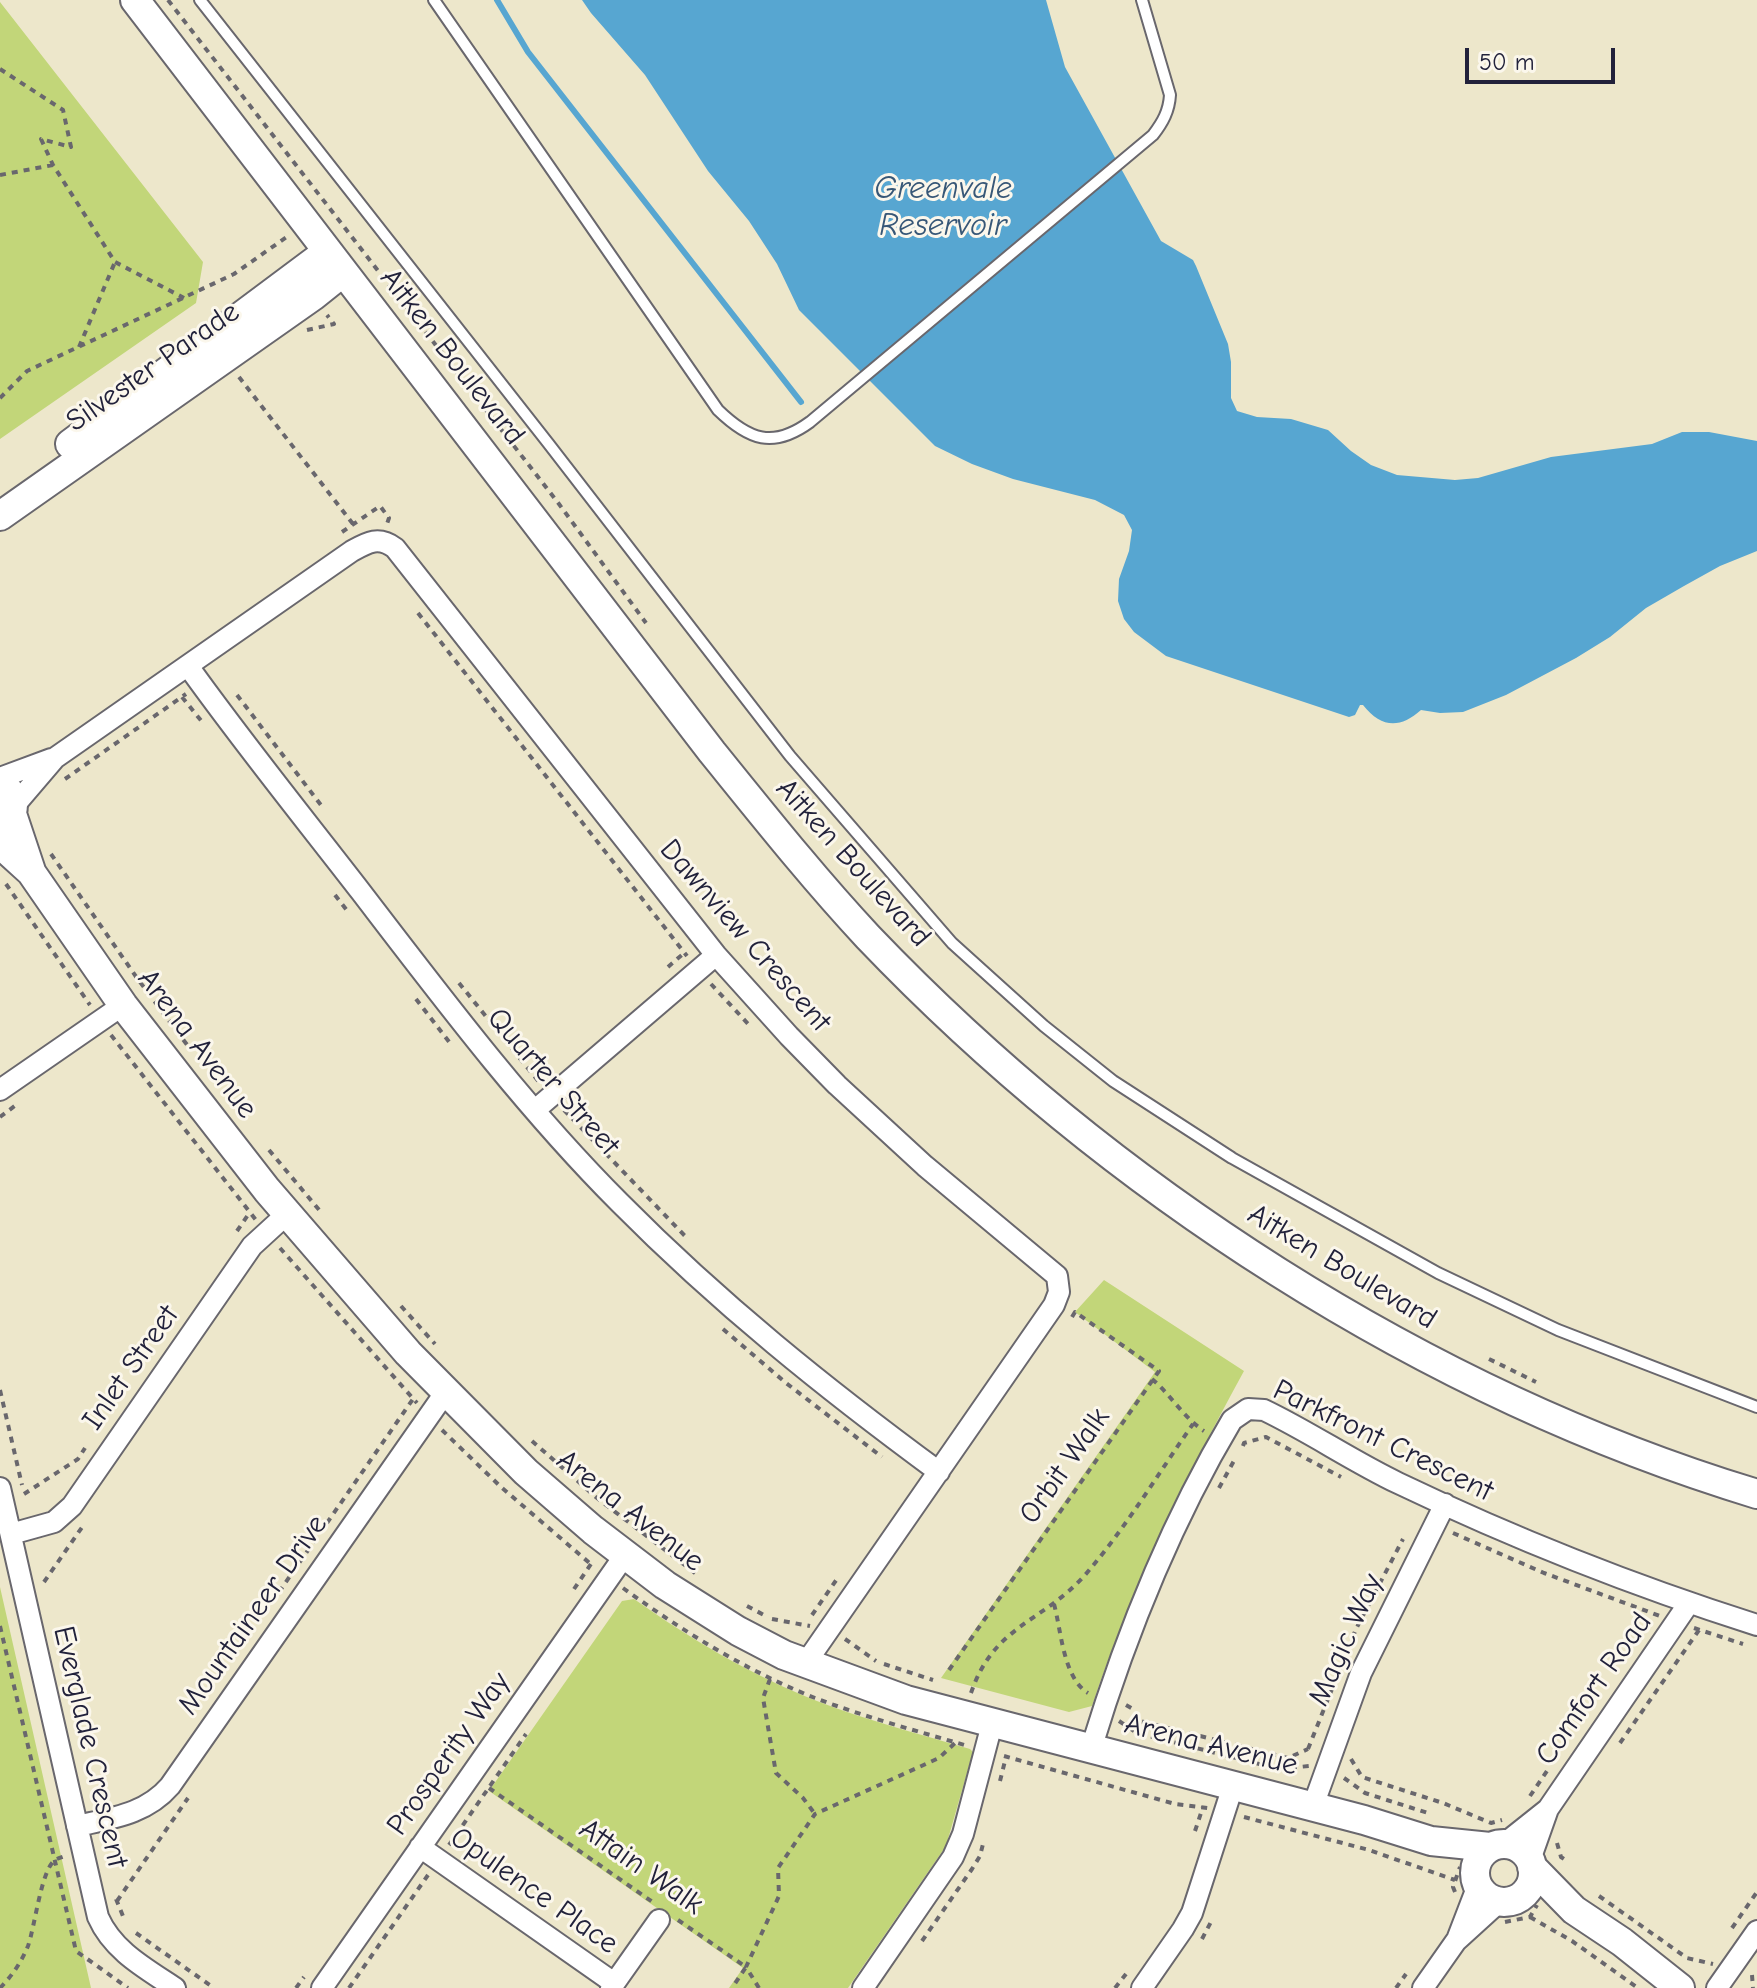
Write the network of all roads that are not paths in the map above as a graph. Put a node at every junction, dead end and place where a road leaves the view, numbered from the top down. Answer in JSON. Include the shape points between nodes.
{"nodes":[{"id":1,"x":135,"y":0,"type":"edge"},
{"id":2,"x":200,"y":0,"type":"edge"},
{"id":3,"x":434,"y":0,"type":"edge"},
{"id":4,"x":1142,"y":0,"type":"edge"},
{"id":5,"x":335,"y":262,"type":"junction"},
{"id":6,"x":0,"y":492,"type":"edge"},
{"id":7,"x":0,"y":516,"type":"edge"},
{"id":8,"x":188,"y":666,"type":"junction"},
{"id":9,"x":55,"y":758,"type":"junction"},
{"id":10,"x":5,"y":802,"type":"edge"},
{"id":11,"x":0,"y":844,"type":"edge"},
{"id":12,"x":41,"y":863,"type":"junction"},
{"id":13,"x":716,"y":955,"type":"junction"},
{"id":14,"x":123,"y":1005,"type":"junction"},
{"id":15,"x":0,"y":1090,"type":"edge"},
{"id":16,"x":535,"y":1110,"type":"junction"},
{"id":17,"x":287,"y":1214,"type":"junction"},
{"id":18,"x":445,"y":1393,"type":"junction"},
{"id":19,"x":1757,"y":1407,"type":"edge"},
{"id":20,"x":939,"y":1472,"type":"junction"},
{"id":21,"x":0,"y":1488,"type":"edge"},
{"id":22,"x":1755,"y":1488,"type":"edge"},
{"id":23,"x":1445,"y":1504,"type":"junction"},
{"id":24,"x":11,"y":1534,"type":"junction"},
{"id":25,"x":625,"y":1555,"type":"junction"},
{"id":26,"x":1689,"y":1603,"type":"junction"},
{"id":27,"x":1757,"y":1625,"type":"edge"},
{"id":28,"x":794,"y":1660,"type":"junction"},
{"id":29,"x":992,"y":1724,"type":"junction"},
{"id":30,"x":1091,"y":1749,"type":"junction"},
{"id":31,"x":1228,"y":1799,"type":"junction"},
{"id":32,"x":1313,"y":1806,"type":"junction"},
{"id":33,"x":1548,"y":1809,"type":"junction"},
{"id":34,"x":77,"y":1826,"type":"junction"},
{"id":35,"x":1438,"y":1830,"type":"junction"},
{"id":36,"x":1503,"y":1834,"type":"junction"},
{"id":37,"x":420,"y":1847,"type":"junction"},
{"id":38,"x":1540,"y":1866,"type":"junction"},
{"id":39,"x":1493,"y":1892,"type":"junction"},
{"id":40,"x":1583,"y":1900,"type":"junction"},
{"id":41,"x":665,"y":1915,"type":"road end"},
{"id":42,"x":1757,"y":1931,"type":"edge"},
{"id":43,"x":1722,"y":1981,"type":"edge"},
{"id":44,"x":612,"y":1986,"type":"edge"},
{"id":45,"x":175,"y":1988,"type":"edge"},
{"id":46,"x":322,"y":1988,"type":"edge"},
{"id":47,"x":863,"y":1988,"type":"edge"},
{"id":48,"x":1142,"y":1988,"type":"edge"},
{"id":49,"x":1423,"y":1988,"type":"edge"},
{"id":50,"x":1680,"y":1988,"type":"edge"}],
"edges":[{"from":1,"to":5,"type":"street","name":"Aitken Boulevard"},
{"from":2,"to":19,"type":"lane","via":[[790,756],[952,943],[1113,1081],[1232,1158],[1438,1273],[1531,1318]]},
{"from":3,"to":4,"type":"lane","via":[[718,410],[747,434],[767,439],[783,438],[810,422],[1153,135],[1170,95]]},
{"from":5,"to":6,"type":"street","name":"Silvester Parade"},
{"from":5,"to":7,"type":"street","name":"Silvester Parade","via":[[313,296]]},
{"from":5,"to":22,"type":"street","name":"Aitken Boulevard","via":[[809,872],[916,985],[1032,1091],[1181,1207],[1341,1310],[1534,1409],[1652,1457]]},
{"from":8,"to":9,"type":"street","name":"Dawnview Crescent"},
{"from":8,"to":13,"type":"street","name":"Dawnview Crescent","via":[[363,545],[390,545]]},
{"from":8,"to":16,"type":"street","name":"Quarter Street","via":[[447,1004]]},
{"from":9,"to":10,"type":"street","name":"Dawnview Crescent"},
{"from":9,"to":10,"type":"street","name":"Dawnview Crescent"},
{"from":10,"to":12,"type":"street","name":"Arena Avenue"},
{"from":11,"to":12,"type":"street","name":"Arena Avenue"},
{"from":12,"to":14,"type":"street","name":"Arena Avenue"},
{"from":13,"to":16,"type":"street"},
{"from":13,"to":20,"type":"street","name":"Dawnview Crescent","via":[[884,1129],[1057,1276],[1054,1305]]},
{"from":14,"to":15,"type":"street"},
{"from":14,"to":17,"type":"street","name":"Arena Avenue"},
{"from":16,"to":20,"type":"street","name":"Quarter Street","via":[[620,1203],[738,1314]]},
{"from":17,"to":18,"type":"street","name":"Arena Avenue"},
{"from":17,"to":24,"type":"street","name":"Inlet Street","via":[[252,1246],[72,1506],[54,1522]]},
{"from":18,"to":25,"type":"street","name":"Arena Avenue","via":[[526,1472]]},
{"from":18,"to":34,"type":"street","name":"Mountaineer Drive","via":[[160,1798],[139,1811]]},
{"from":20,"to":28,"type":"street","via":[[827,1630]]},
{"from":21,"to":24,"type":"street","name":"Everglade Crescent"},
{"from":23,"to":26,"type":"street","name":"Parkfront Crescent","via":[[1539,1547]]},
{"from":23,"to":30,"type":"street","name":"Parkfront Crescent","via":[[1259,1408],[1236,1415],[1152,1578],[1126,1639],[1111,1707]]},
{"from":23,"to":32,"type":"street","name":"Magic Way","via":[[1361,1673]]},
{"from":24,"to":34,"type":"street","name":"Everglade Crescent"},
{"from":25,"to":28,"type":"street","name":"Arena Avenue","via":[[709,1615]]},
{"from":25,"to":37,"type":"street","name":"Prosperity Way"},
{"from":26,"to":27,"type":"street","name":"Parkfront Crescent"},
{"from":26,"to":33,"type":"street","name":"Comfort Road"},
{"from":28,"to":29,"type":"street","name":"Arena Avenue"},
{"from":29,"to":30,"type":"street","name":"Arena Avenue"},
{"from":29,"to":47,"type":"street","via":[[953,1857]]},
{"from":30,"to":31,"type":"street","name":"Arena Avenue"},
{"from":31,"to":32,"type":"street","name":"Arena Avenue"},
{"from":31,"to":48,"type":"street","via":[[1188,1922]]},
{"from":32,"to":35,"type":"street","name":"Arena Avenue"},
{"from":33,"to":36,"type":"street","name":"Comfort Road"},
{"from":33,"to":38,"type":"street","name":"Comfort Road"},
{"from":34,"to":45,"type":"street","name":"Everglade Crescent","via":[[98,1917],[110,1939]]},
{"from":35,"to":36,"type":"street","name":"Arena Avenue"},
{"from":35,"to":39,"type":"street","name":"Arena Avenue"},
{"from":36,"to":38,"type":"street","name":"Arena Avenue"},
{"from":36,"to":39,"type":"street","via":[[1479,1859]]},
{"from":37,"to":44,"type":"street","name":"Opulence Place"},
{"from":37,"to":46,"type":"street","name":"Prosperity Way"},
{"from":38,"to":39,"type":"street","via":[[1531,1884]]},
{"from":38,"to":40,"type":"street","name":"Arena Avenue"},
{"from":39,"to":40,"type":"street","name":"Arena Avenue"},
{"from":39,"to":49,"type":"street"},
{"from":40,"to":50,"type":"street","name":"Arena Avenue","via":[[1622,1942]]},
{"from":41,"to":44,"type":"street","name":"Opulence Place"},
{"from":42,"to":43,"type":"street"}]}
